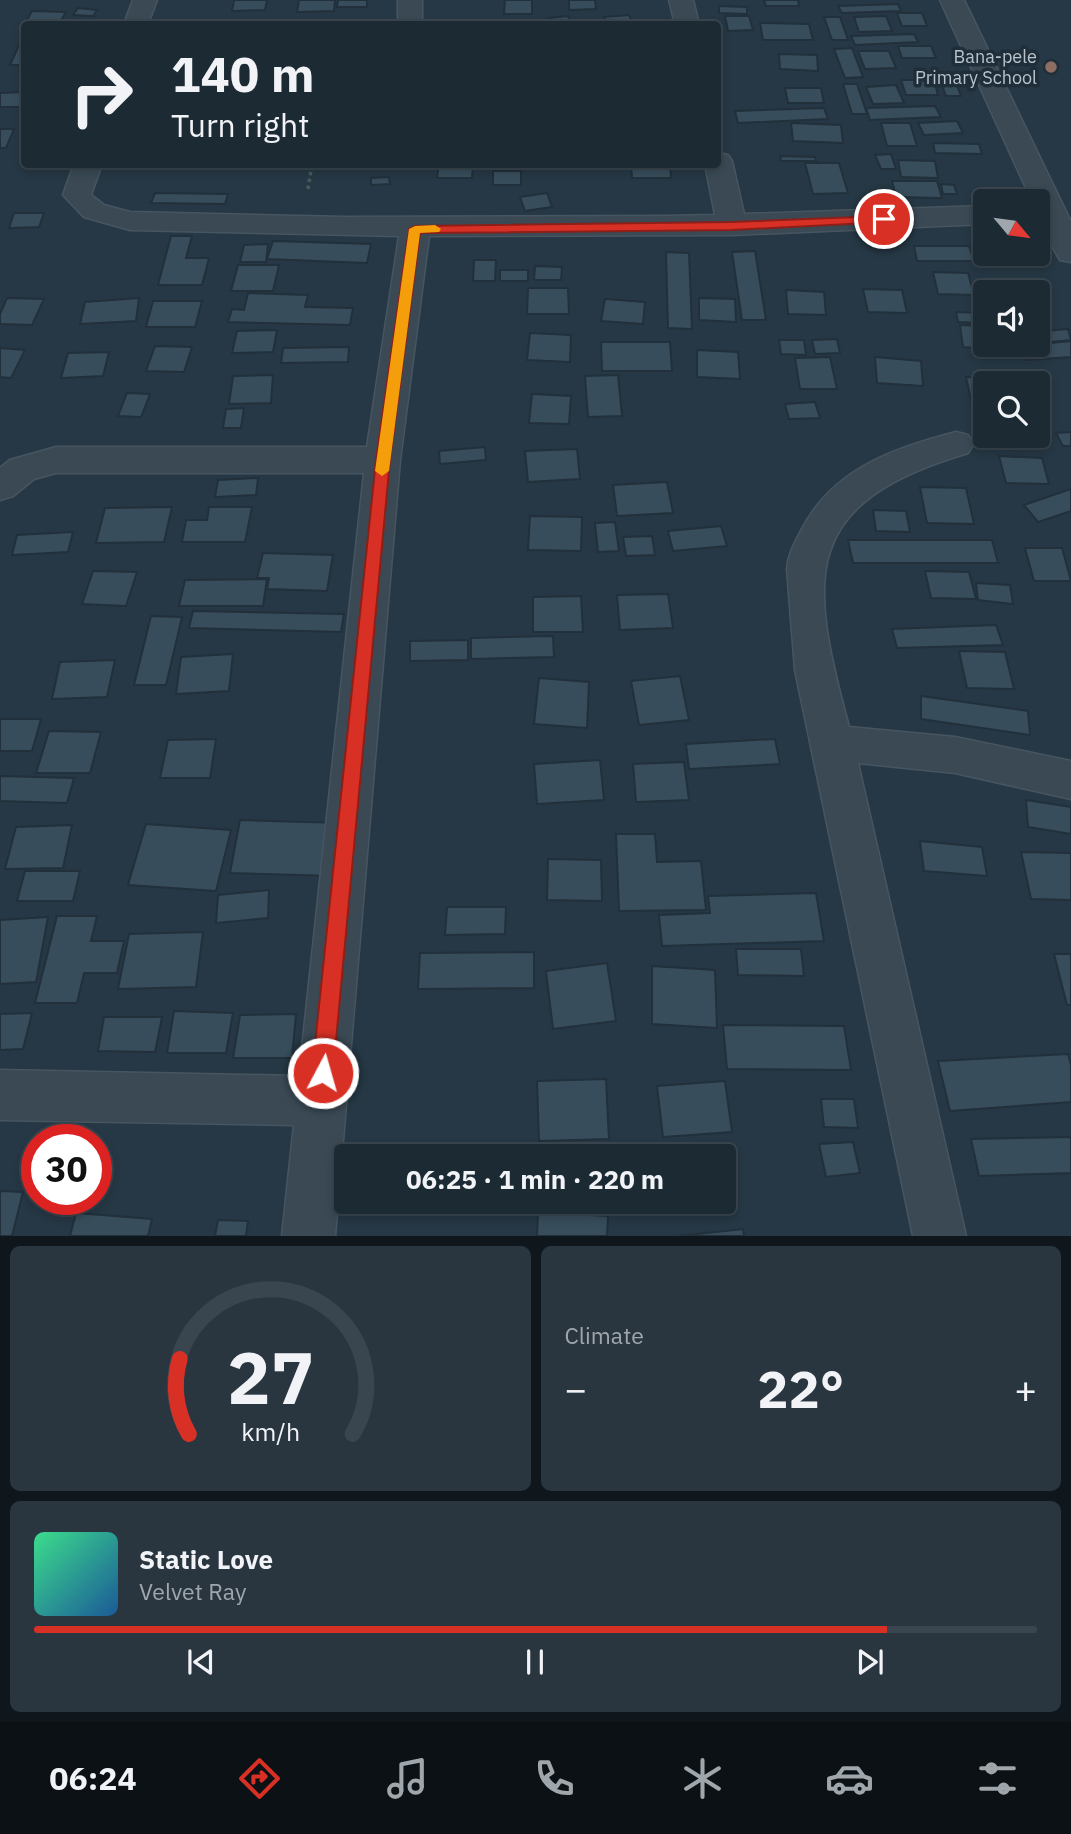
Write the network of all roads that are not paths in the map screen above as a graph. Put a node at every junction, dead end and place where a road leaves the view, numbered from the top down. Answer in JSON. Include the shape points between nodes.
{"nodes":[{"id":1,"x":145,"y":0,"type":"edge"},
{"id":2,"x":681,"y":0,"type":"edge"},
{"id":3,"x":952,"y":0,"type":"edge"},
{"id":4,"x":137,"y":21,"type":"edge"},
{"id":5,"x":686,"y":21,"type":"edge"},
{"id":6,"x":87,"y":168,"type":"edge"},
{"id":7,"x":720,"y":168,"type":"edge"},
{"id":8,"x":1034,"y":189,"type":"edge"},
{"id":9,"x":973,"y":216,"type":"edge"},
{"id":10,"x":1050,"y":222,"type":"edge"},
{"id":11,"x":732,"y":226,"type":"junction"},
{"id":12,"x":415,"y":229,"type":"junction"},
{"id":13,"x":1071,"y":253,"type":"edge"},
{"id":14,"x":956,"y":444,"type":"dead end"},
{"id":15,"x":383,"y":460,"type":"junction"},
{"id":16,"x":0,"y":487,"type":"edge"},
{"id":17,"x":831,"y":743,"type":"junction"},
{"id":18,"x":1071,"y":780,"type":"edge"},
{"id":19,"x":0,"y":1095,"type":"edge"},
{"id":20,"x":320,"y":1101,"type":"junction"},
{"id":21,"x":308,"y":1236,"type":"edge"},
{"id":22,"x":940,"y":1236,"type":"edge"}],
"edges":[{"from":1,"to":4,"type":"street"},
{"from":2,"to":5,"type":"street"},
{"from":3,"to":8,"type":"street"},
{"from":6,"to":12,"type":"street","via":[[77,195],[84,206],[99,215],[130,221]]},
{"from":7,"to":11,"type":"street"},
{"from":9,"to":11,"type":"street"},
{"from":10,"to":13,"type":"street"},
{"from":11,"to":12,"type":"street"},
{"from":12,"to":15,"type":"street"},
{"from":14,"to":17,"type":"street","via":[[913,454],[860,483],[822,520],[806,560],[807,631]]},
{"from":15,"to":16,"type":"street","via":[[56,460],[22,469]]},
{"from":15,"to":20,"type":"street"},
{"from":17,"to":18,"type":"street","via":[[956,755]]},
{"from":17,"to":22,"type":"street"},
{"from":19,"to":20,"type":"street"},
{"from":20,"to":21,"type":"street"}]}
